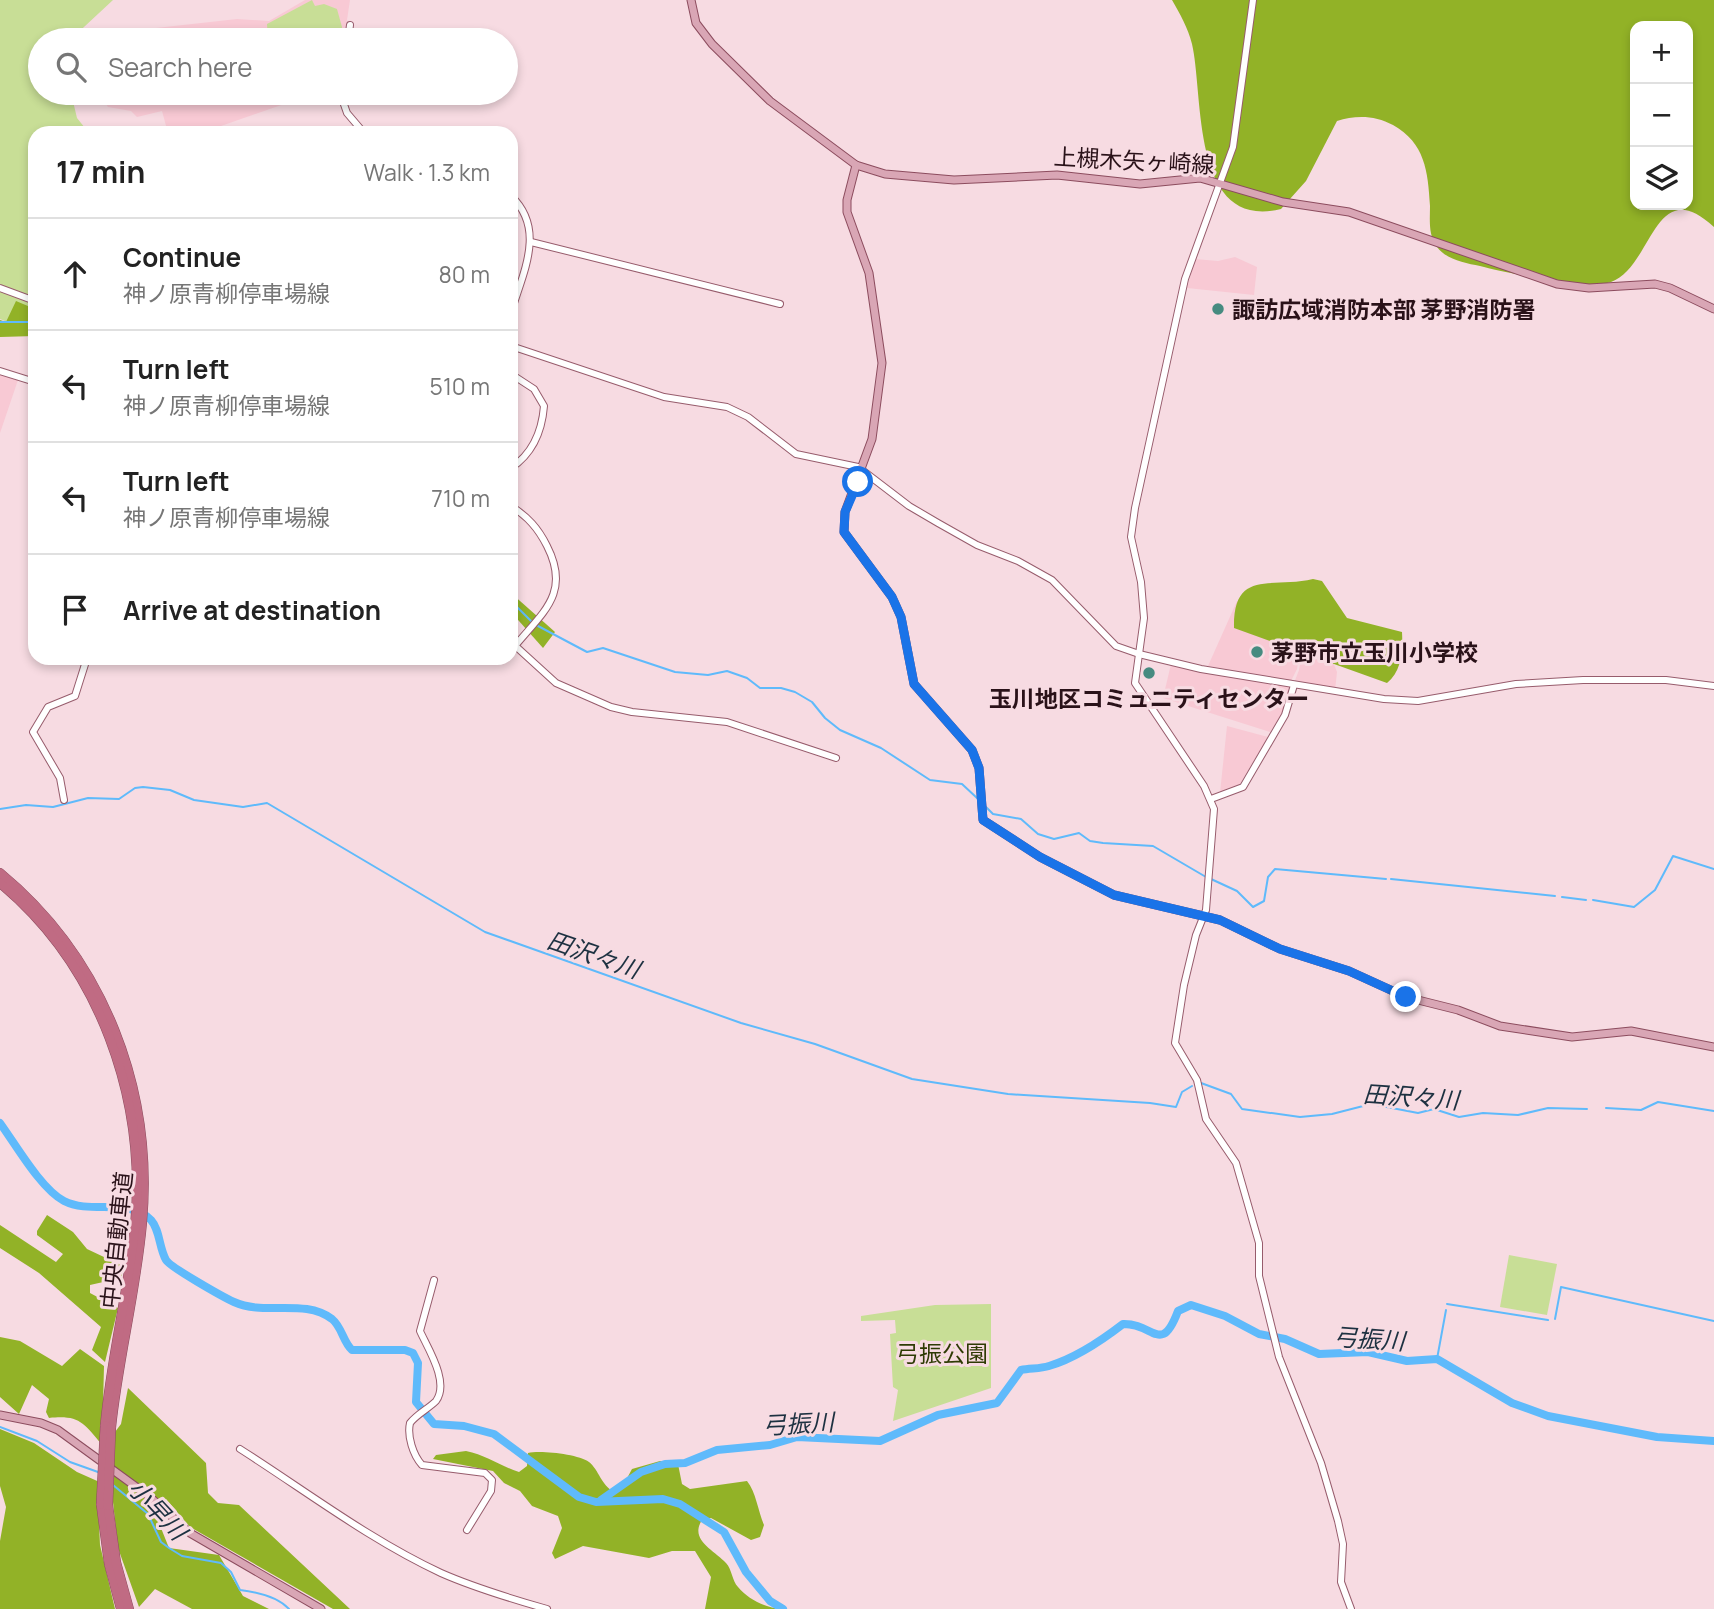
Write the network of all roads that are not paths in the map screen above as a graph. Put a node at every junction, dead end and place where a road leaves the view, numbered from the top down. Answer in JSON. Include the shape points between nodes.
{"nodes":[{"id":1,"x":691,"y":0,"type":"edge"},
{"id":2,"x":1253,"y":0,"type":"edge"},
{"id":3,"x":350,"y":25,"type":"dead end"},
{"id":4,"x":350,"y":28,"type":"edge"},
{"id":5,"x":344,"y":105,"type":"edge"},
{"id":6,"x":358,"y":126,"type":"edge"},
{"id":7,"x":856,"y":165,"type":"junction"},
{"id":8,"x":1221,"y":183,"type":"junction"},
{"id":9,"x":518,"y":206,"type":"edge"},
{"id":10,"x":531,"y":242,"type":"junction"},
{"id":11,"x":0,"y":288,"type":"edge"},
{"id":12,"x":518,"y":288,"type":"edge"},
{"id":13,"x":28,"y":298,"type":"edge"},
{"id":14,"x":780,"y":303,"type":"dead end"},
{"id":15,"x":1714,"y":309,"type":"edge"},
{"id":16,"x":518,"y":348,"type":"edge"},
{"id":17,"x":0,"y":371,"type":"edge"},
{"id":18,"x":518,"y":379,"type":"edge"},
{"id":19,"x":28,"y":380,"type":"edge"},
{"id":20,"x":518,"y":463,"type":"edge"},
{"id":21,"x":862,"y":470,"type":"junction"},
{"id":22,"x":518,"y":512,"type":"edge"},
{"id":23,"x":518,"y":639,"type":"edge"},
{"id":24,"x":518,"y":649,"type":"edge"},
{"id":25,"x":1139,"y":654,"type":"junction"},
{"id":26,"x":85,"y":665,"type":"edge"},
{"id":27,"x":1294,"y":685,"type":"junction"},
{"id":28,"x":1714,"y":686,"type":"edge"},
{"id":29,"x":836,"y":758,"type":"dead end"},
{"id":30,"x":1210,"y":799,"type":"junction"},
{"id":31,"x":64,"y":800,"type":"dead end"},
{"id":32,"x":0,"y":873,"type":"edge"},
{"id":33,"x":0,"y":883,"type":"edge"},
{"id":34,"x":1205,"y":916,"type":"junction"},
{"id":35,"x":1714,"y":1047,"type":"edge"},
{"id":36,"x":140,"y":1156,"type":"junction"},
{"id":37,"x":434,"y":1280,"type":"dead end"},
{"id":38,"x":0,"y":1415,"type":"edge"},
{"id":39,"x":240,"y":1449,"type":"dead end"},
{"id":40,"x":105,"y":1505,"type":"junction"},
{"id":41,"x":467,"y":1530,"type":"dead end"},
{"id":42,"x":121,"y":1609,"type":"edge"},
{"id":43,"x":129,"y":1609,"type":"edge"},
{"id":44,"x":321,"y":1609,"type":"edge"},
{"id":45,"x":547,"y":1609,"type":"edge"},
{"id":46,"x":1351,"y":1609,"type":"edge"}],
"edges":[{"from":1,"to":7,"type":"main road","name":"上槻木矢ヶ崎線","via":[[697,26],[712,44],[770,101]]},
{"from":2,"to":8,"type":"street","via":[[1239,115]]},
{"from":3,"to":4,"type":"street"},
{"from":5,"to":6,"type":"street"},
{"from":7,"to":8,"type":"main road","name":"上槻木矢ヶ崎線","via":[[885,174],[954,180],[1056,175],[1140,184],[1189,178]]},
{"from":7,"to":21,"type":"main road","via":[[847,212],[869,273],[882,363],[872,439]]},
{"from":8,"to":15,"type":"main road","name":"上槻木矢ヶ崎線","via":[[1283,202],[1349,212],[1557,284],[1588,288],[1655,284]]},
{"from":8,"to":25,"type":"street","via":[[1185,279],[1135,508],[1130,537],[1144,618]]},
{"from":9,"to":10,"type":"street"},
{"from":10,"to":12,"type":"street"},
{"from":10,"to":14,"type":"street"},
{"from":11,"to":13,"type":"street"},
{"from":16,"to":21,"type":"street","via":[[664,397],[727,407],[748,417],[796,454]]},
{"from":17,"to":19,"type":"street"},
{"from":18,"to":20,"type":"street","via":[[534,389],[544,406],[533,446]]},
{"from":21,"to":25,"type":"street","via":[[929,518],[1052,580],[1116,646]]},
{"from":21,"to":34,"type":"main road","via":[[845,512],[844,532],[892,597],[901,617],[914,684],[972,750],[979,768],[983,820],[1040,857],[1114,895]]},
{"from":22,"to":23,"type":"street","via":[[536,527],[556,566],[556,589],[548,608]]},
{"from":24,"to":29,"type":"street","via":[[556,683],[611,706],[727,722]]},
{"from":25,"to":27,"type":"street"},
{"from":25,"to":30,"type":"street","via":[[1135,676],[1139,693]]},
{"from":26,"to":31,"type":"street","via":[[75,696],[48,707],[33,732],[60,778]]},
{"from":27,"to":28,"type":"street","via":[[1418,701],[1516,684],[1570,681],[1666,680]]},
{"from":27,"to":30,"type":"street","via":[[1285,715],[1243,787]]},
{"from":30,"to":34,"type":"street","via":[[1215,823]]},
{"from":32,"to":36,"type":"highway","name":"中央自動車道","via":[[62,937],[110,1016],[131,1076]]},
{"from":33,"to":36,"type":"highway","name":"中央自動車道","via":[[49,933],[103,1019],[128,1096]]},
{"from":34,"to":35,"type":"main road","via":[[1398,994],[1510,1029],[1573,1037],[1631,1031]]},
{"from":34,"to":46,"type":"street","via":[[1184,985],[1175,1043],[1197,1080],[1206,1119],[1236,1163],[1259,1244],[1259,1276],[1279,1357],[1321,1463],[1338,1521],[1343,1544],[1341,1582]]},
{"from":36,"to":40,"type":"highway","name":"中央自動車道","bridge":true,"via":[[128,1300],[108,1427]]},
{"from":37,"to":41,"type":"street","via":[[420,1331],[433,1353],[440,1391],[435,1402],[410,1423],[409,1432],[415,1458],[422,1465],[485,1473],[492,1480],[491,1491]]},
{"from":38,"to":44,"type":"main road","via":[[58,1430],[150,1497],[190,1533]]},
{"from":39,"to":45,"type":"street","via":[[425,1565]]},
{"from":40,"to":42,"type":"highway","name":"中央自動車道","via":[[108,1564]]},
{"from":40,"to":43,"type":"highway","name":"中央自動車道"}]}
